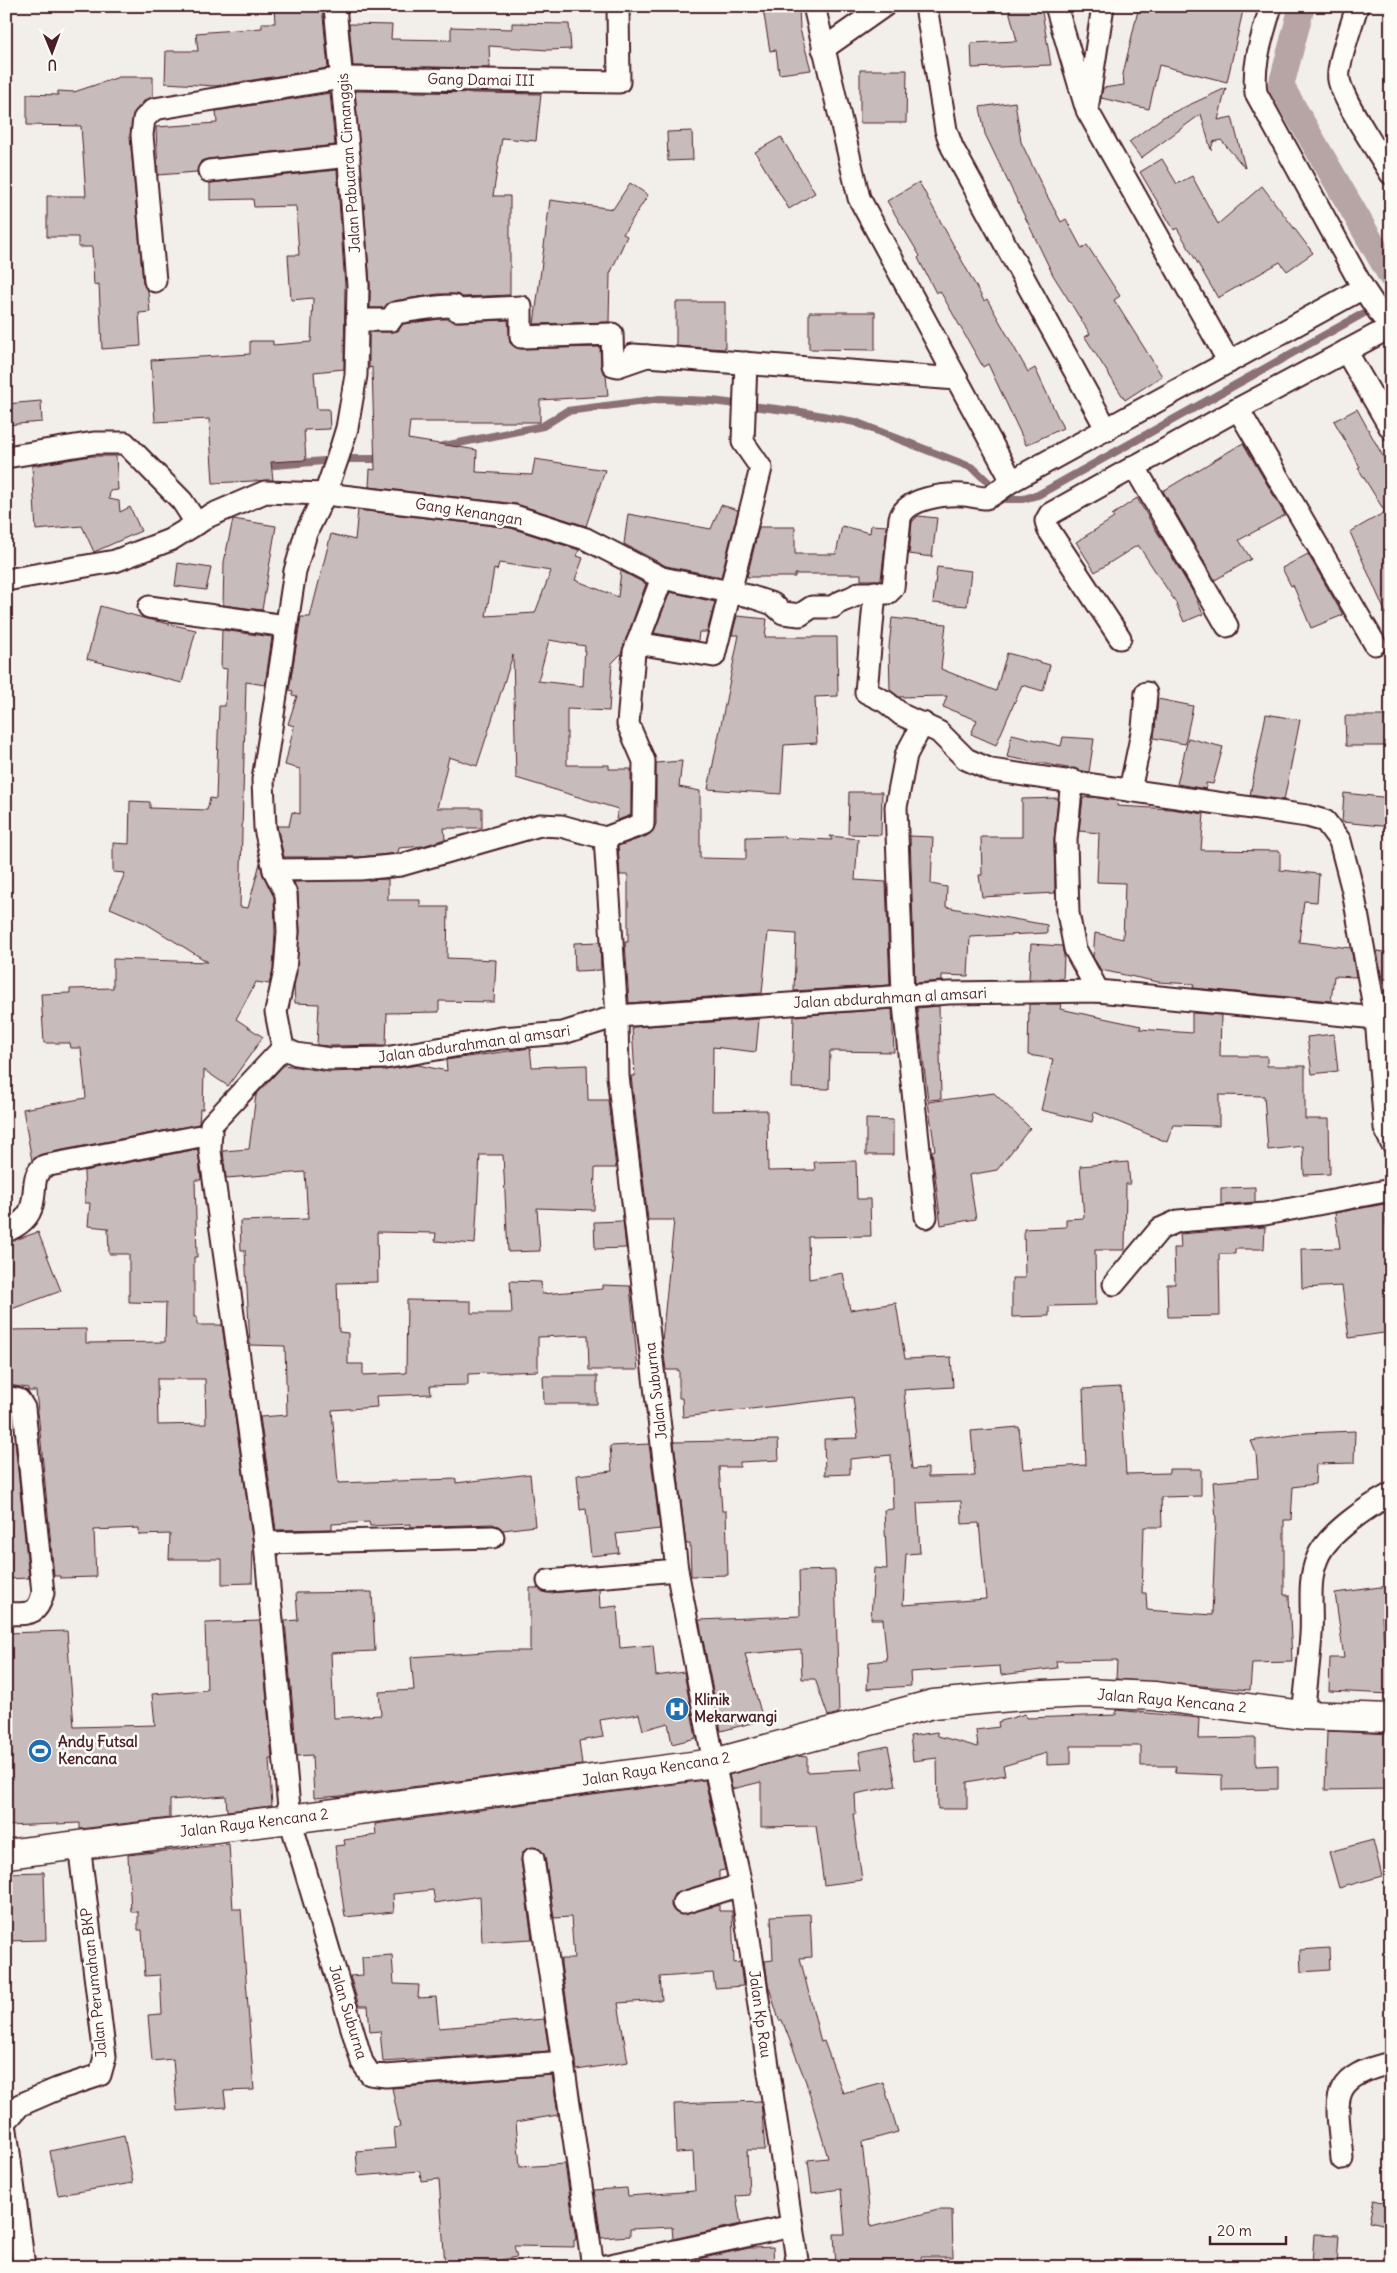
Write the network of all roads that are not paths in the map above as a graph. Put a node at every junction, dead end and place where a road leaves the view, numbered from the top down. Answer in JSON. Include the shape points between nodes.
{"nodes":[{"id":1,"x":335,"y":6,"type":"edge"},
{"id":2,"x":618,"y":6,"type":"edge"},
{"id":3,"x":814,"y":6,"type":"edge"},
{"id":4,"x":884,"y":6,"type":"edge"},
{"id":5,"x":926,"y":6,"type":"edge"},
{"id":6,"x":1056,"y":6,"type":"edge"},
{"id":7,"x":1103,"y":6,"type":"edge"},
{"id":8,"x":1271,"y":6,"type":"edge"},
{"id":9,"x":1358,"y":6,"type":"edge"},
{"id":10,"x":823,"y":49,"type":"junction"},
{"id":11,"x":342,"y":78,"type":"junction"},
{"id":12,"x":1087,"y":110,"type":"junction"},
{"id":13,"x":349,"y":156,"type":"junction"},
{"id":14,"x":210,"y":171,"type":"dead end"},
{"id":15,"x":1391,"y":174,"type":"edge"},
{"id":16,"x":155,"y":281,"type":"dead end"},
{"id":17,"x":1363,"y":288,"type":"junction"},
{"id":18,"x":357,"y":320,"type":"junction"},
{"id":19,"x":1391,"y":325,"type":"edge"},
{"id":20,"x":1346,"y":351,"type":"junction"},
{"id":21,"x":620,"y":354,"type":"dead end"},
{"id":22,"x":648,"y":356,"type":"junction"},
{"id":23,"x":1229,"y":362,"type":"junction"},
{"id":24,"x":746,"y":363,"type":"junction"},
{"id":25,"x":957,"y":378,"type":"junction"},
{"id":26,"x":1238,"y":409,"type":"junction"},
{"id":27,"x":1391,"y":429,"type":"edge"},
{"id":28,"x":1107,"y":430,"type":"junction"},
{"id":29,"x":6,"y":457,"type":"edge"},
{"id":30,"x":1134,"y":466,"type":"junction"},
{"id":31,"x":1002,"y":487,"type":"junction"},
{"id":32,"x":325,"y":494,"type":"junction"},
{"id":33,"x":197,"y":524,"type":"junction"},
{"id":34,"x":662,"y":578,"type":"junction"},
{"id":35,"x":6,"y":580,"type":"edge"},
{"id":36,"x":875,"y":592,"type":"junction"},
{"id":37,"x":732,"y":593,"type":"junction"},
{"id":38,"x":149,"y":607,"type":"dead end"},
{"id":39,"x":286,"y":626,"type":"junction"},
{"id":40,"x":1227,"y":626,"type":"dead end"},
{"id":41,"x":1120,"y":638,"type":"dead end"},
{"id":42,"x":637,"y":643,"type":"junction"},
{"id":43,"x":1375,"y":644,"type":"dead end"},
{"id":44,"x":1146,"y":693,"type":"dead end"},
{"id":45,"x":923,"y":723,"type":"junction"},
{"id":46,"x":1072,"y":780,"type":"junction"},
{"id":47,"x":1130,"y":790,"type":"junction"},
{"id":48,"x":605,"y":838,"type":"junction"},
{"id":49,"x":274,"y":870,"type":"junction"},
{"id":50,"x":1098,"y":991,"type":"junction"},
{"id":51,"x":903,"y":995,"type":"junction"},
{"id":52,"x":617,"y":1016,"type":"junction"},
{"id":53,"x":1376,"y":1018,"type":"junction"},
{"id":54,"x":283,"y":1048,"type":"junction"},
{"id":55,"x":212,"y":1134,"type":"junction"},
{"id":56,"x":1391,"y":1142,"type":"edge"},
{"id":57,"x":1391,"y":1190,"type":"edge"},
{"id":58,"x":926,"y":1217,"type":"dead end"},
{"id":59,"x":6,"y":1231,"type":"edge"},
{"id":60,"x":1114,"y":1284,"type":"dead end"},
{"id":61,"x":6,"y":1396,"type":"edge"},
{"id":62,"x":1391,"y":1494,"type":"edge"},
{"id":63,"x":493,"y":1538,"type":"dead end"},
{"id":64,"x":265,"y":1543,"type":"junction"},
{"id":65,"x":677,"y":1570,"type":"junction"},
{"id":66,"x":548,"y":1581,"type":"dead end"},
{"id":67,"x":6,"y":1614,"type":"edge"},
{"id":68,"x":1303,"y":1715,"type":"junction"},
{"id":69,"x":1391,"y":1718,"type":"edge"},
{"id":70,"x":714,"y":1763,"type":"junction"},
{"id":71,"x":290,"y":1819,"type":"junction"},
{"id":72,"x":78,"y":1844,"type":"junction"},
{"id":73,"x":6,"y":1854,"type":"edge"},
{"id":74,"x":533,"y":1859,"type":"dead end"},
{"id":75,"x":741,"y":1885,"type":"junction"},
{"id":76,"x":683,"y":1902,"type":"dead end"},
{"id":77,"x":564,"y":2062,"type":"junction"},
{"id":78,"x":1391,"y":2063,"type":"edge"},
{"id":79,"x":6,"y":2121,"type":"edge"},
{"id":80,"x":6,"y":2130,"type":"edge"},
{"id":81,"x":1342,"y":2159,"type":"dead end"},
{"id":82,"x":792,"y":2226,"type":"junction"},
{"id":83,"x":24,"y":2267,"type":"edge"},
{"id":84,"x":593,"y":2267,"type":"edge"},
{"id":85,"x":600,"y":2267,"type":"edge"},
{"id":86,"x":798,"y":2267,"type":"edge"}],
"edges":[{"from":1,"to":11,"type":"street","name":"Jalan Pabuaran Cimanggis"},
{"from":2,"to":11,"type":"street","name":"Gang Damai III","via":[[620,82]]},
{"from":3,"to":10,"type":"street"},
{"from":4,"to":10,"type":"street"},
{"from":5,"to":28,"type":"street","via":[[946,130],[952,147]]},
{"from":6,"to":12,"type":"street"},
{"from":7,"to":12,"type":"street"},
{"from":8,"to":17,"type":"street","via":[[1257,56],[1256,93]]},
{"from":9,"to":15,"type":"street","via":[[1338,79]]},
{"from":10,"to":25,"type":"street","via":[[858,198]]},
{"from":11,"to":13,"type":"street","name":"Jalan Pabuaran Cimanggis"},
{"from":11,"to":16,"type":"street","name":"Gang Damai III","via":[[154,109],[149,113],[142,126],[142,135]]},
{"from":12,"to":23,"type":"street"},
{"from":13,"to":14,"type":"street"},
{"from":13,"to":18,"type":"street","name":"Jalan Pabuaran Cimanggis","via":[[358,286]]},
{"from":17,"to":19,"type":"street"},
{"from":17,"to":23,"type":"street"},
{"from":18,"to":22,"type":"street","via":[[391,320],[395,313],[429,306],[454,306],[457,310],[521,307],[521,337],[612,334],[613,365]]},
{"from":18,"to":32,"type":"street","name":"Jalan Pabuaran Cimanggis","via":[[356,375],[347,428]]},
{"from":19,"to":20,"type":"street"},
{"from":20,"to":26,"type":"street"},
{"from":20,"to":27,"type":"street"},
{"from":21,"to":22,"type":"street"},
{"from":22,"to":24,"type":"street"},
{"from":23,"to":28,"type":"street"},
{"from":24,"to":25,"type":"street"},
{"from":24,"to":37,"type":"street","via":[[743,442],[761,468]]},
{"from":25,"to":31,"type":"street"},
{"from":26,"to":30,"type":"street"},
{"from":26,"to":43,"type":"street"},
{"from":28,"to":31,"type":"street"},
{"from":29,"to":33,"type":"street","via":[[94,443],[125,442],[175,493]]},
{"from":30,"to":40,"type":"street"},
{"from":30,"to":41,"type":"street","via":[[1050,514],[1046,521],[1048,529]]},
{"from":31,"to":36,"type":"street","via":[[986,498],[948,495],[922,501],[903,510],[893,588],[888,593]]},
{"from":32,"to":33,"type":"street","name":"Gang Kenangan","via":[[265,492]]},
{"from":32,"to":34,"type":"street","name":"Gang Kenangan","via":[[514,516],[586,539]]},
{"from":32,"to":39,"type":"street","name":"Jalan Pabuaran Cimanggis","via":[[306,533]]},
{"from":33,"to":35,"type":"street","name":"Gang Kenangan","via":[[170,540],[115,561]]},
{"from":34,"to":37,"type":"street","name":"Gang Kenangan"},
{"from":34,"to":42,"type":"street"},
{"from":36,"to":37,"type":"street","name":"Gang Kenangan","via":[[840,600],[833,607],[812,607],[800,615],[782,613],[774,604]]},
{"from":36,"to":45,"type":"street","via":[[866,692],[902,715]]},
{"from":37,"to":42,"type":"street","via":[[714,656]]},
{"from":38,"to":39,"type":"street"},
{"from":39,"to":49,"type":"street","name":"Jalan Pabuaran Cimanggis","via":[[263,780],[265,828]]},
{"from":42,"to":48,"type":"street","via":[[628,724],[644,761],[643,824]]},
{"from":44,"to":47,"type":"street","via":[[1143,728]]},
{"from":45,"to":46,"type":"street","via":[[939,732],[966,759],[991,770]]},
{"from":45,"to":51,"type":"street","via":[[906,755],[896,807]]},
{"from":46,"to":47,"type":"street"},
{"from":46,"to":50,"type":"street","via":[[1066,840],[1068,913],[1075,949]]},
{"from":47,"to":53,"type":"street","via":[[1325,821],[1340,841],[1353,891]]},
{"from":48,"to":49,"type":"street","via":[[561,826],[540,825],[401,865]]},
{"from":48,"to":52,"type":"street","name":"Jalan Suburna"},
{"from":49,"to":54,"type":"street","name":"Jalan Pabuaran Cimanggis","via":[[286,894],[288,932],[285,971],[276,1012]]},
{"from":50,"to":51,"type":"street","name":"Jalan abdurahman al amsari"},
{"from":50,"to":53,"type":"street","name":"Jalan abdurahman al amsari"},
{"from":51,"to":52,"type":"street","name":"Jalan abdurahman al amsari"},
{"from":51,"to":58,"type":"street"},
{"from":52,"to":54,"type":"street","name":"Jalan abdurahman al amsari","via":[[563,1034],[500,1038],[385,1058],[329,1059],[296,1054]]},
{"from":52,"to":65,"type":"street","name":"Jalan Suburna","via":[[618,1076]]},
{"from":53,"to":56,"type":"street","via":[[1385,1128]]},
{"from":54,"to":55,"type":"street","via":[[211,1125]]},
{"from":55,"to":59,"type":"street","via":[[44,1166],[36,1177],[32,1210],[17,1227]]},
{"from":55,"to":64,"type":"street","via":[[210,1151]]},
{"from":57,"to":60,"type":"street","via":[[1264,1214],[1178,1221],[1160,1229]]},
{"from":61,"to":67,"type":"street","via":[[19,1400],[24,1408],[43,1593],[40,1607],[32,1613]]},
{"from":62,"to":68,"type":"street","via":[[1369,1506],[1338,1531],[1317,1557],[1310,1589],[1311,1633]]},
{"from":63,"to":64,"type":"street"},
{"from":64,"to":71,"type":"street"},
{"from":65,"to":66,"type":"street"},
{"from":65,"to":70,"type":"street","name":"Jalan Suburna"},
{"from":68,"to":69,"type":"street","name":"Jalan Raya Kencana 2"},
{"from":68,"to":70,"type":"street","name":"Jalan Raya Kencana 2","via":[[1154,1696],[1085,1693],[1022,1696],[932,1704]]},
{"from":70,"to":71,"type":"street","name":"Jalan Raya Kencana 2"},
{"from":70,"to":75,"type":"street","name":"Jalan Kp Rau"},
{"from":71,"to":72,"type":"street","name":"Jalan Raya Kencana 2"},
{"from":71,"to":77,"type":"street","name":"Jalan Suburna","via":[[362,2062],[370,2074],[386,2076]]},
{"from":72,"to":73,"type":"street","name":"Jalan Raya Kencana 2"},
{"from":72,"to":79,"type":"street","name":"Jalan Perumahan BKP","via":[[105,2057],[100,2075],[20,2105]]},
{"from":74,"to":77,"type":"street"},
{"from":75,"to":76,"type":"street"},
{"from":75,"to":82,"type":"street","name":"Jalan Kp Rau"},
{"from":77,"to":84,"type":"street"},
{"from":78,"to":81,"type":"street","via":[[1363,2070],[1343,2085],[1338,2107]]},
{"from":80,"to":83,"type":"street"},
{"from":82,"to":85,"type":"street"},
{"from":82,"to":86,"type":"street","name":"Jalan Kp Rau"}]}
